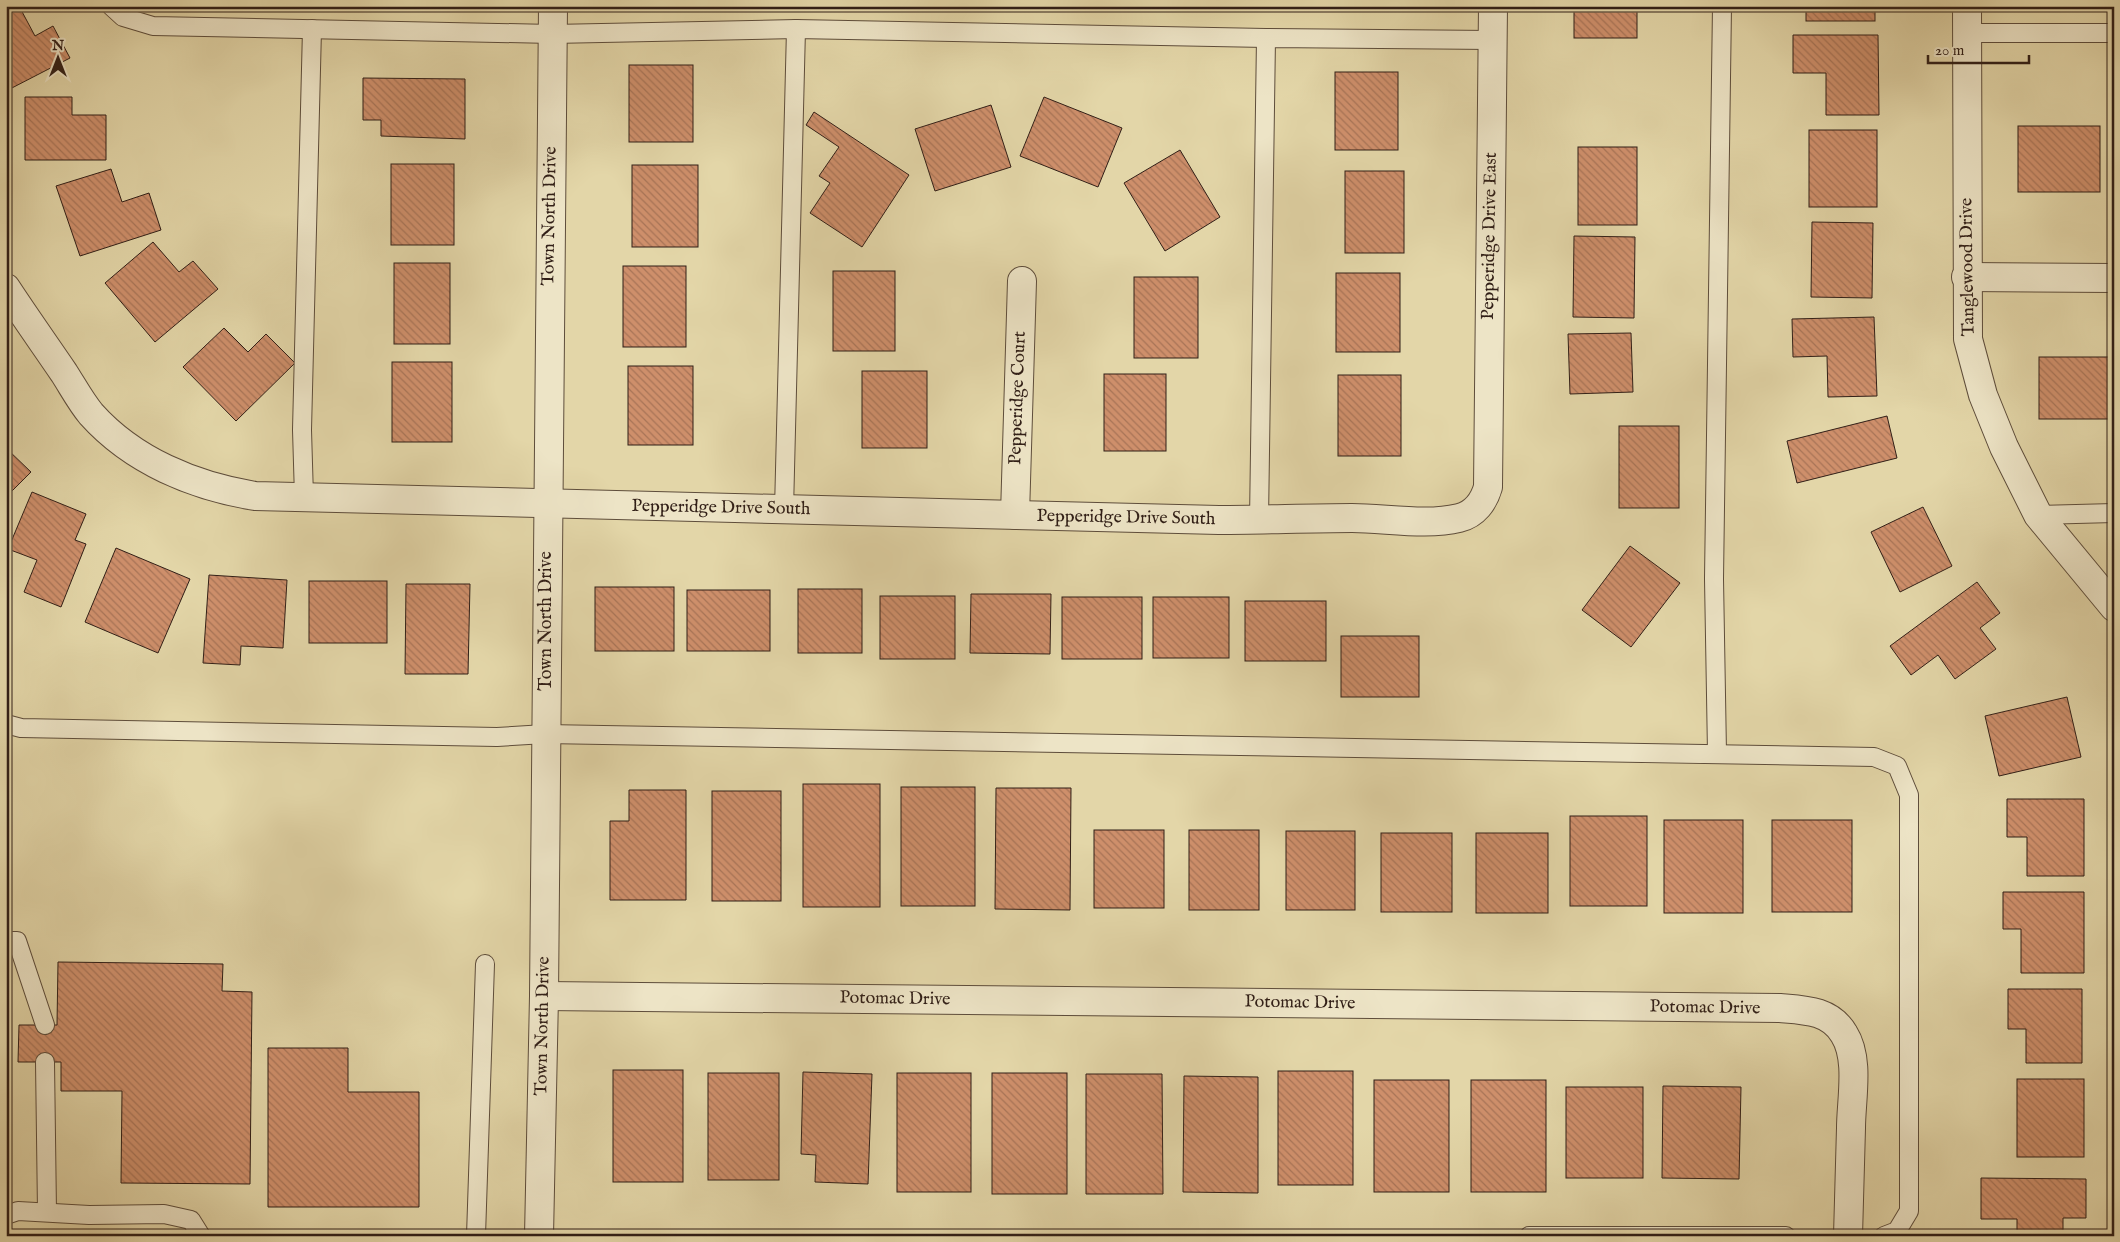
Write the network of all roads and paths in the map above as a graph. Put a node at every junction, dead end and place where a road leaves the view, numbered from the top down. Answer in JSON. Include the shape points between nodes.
{"nodes":[{"id":1,"x":111,"y":6,"type":"edge"},
{"id":2,"x":553,"y":6,"type":"edge"},
{"id":3,"x":1493,"y":6,"type":"edge"},
{"id":4,"x":1722,"y":6,"type":"edge"},
{"id":5,"x":1967,"y":6,"type":"edge"},
{"id":6,"x":312,"y":29,"type":"junction"},
{"id":7,"x":796,"y":29,"type":"junction"},
{"id":8,"x":2114,"y":32,"type":"edge"},
{"id":9,"x":1967,"y":33,"type":"junction"},
{"id":10,"x":552,"y":34,"type":"junction"},
{"id":11,"x":1266,"y":38,"type":"junction"},
{"id":12,"x":1492,"y":40,"type":"junction"},
{"id":13,"x":1966,"y":277,"type":"junction"},
{"id":14,"x":2114,"y":278,"type":"edge"},
{"id":15,"x":1022,"y":281,"type":"dead end"},
{"id":16,"x":6,"y":288,"type":"edge"},
{"id":17,"x":1488,"y":466,"type":"joint"},
{"id":18,"x":304,"y":497,"type":"junction"},
{"id":19,"x":547,"y":504,"type":"junction"},
{"id":20,"x":784,"y":510,"type":"junction"},
{"id":21,"x":2114,"y":513,"type":"edge"},
{"id":22,"x":1015,"y":515,"type":"junction"},
{"id":23,"x":2038,"y":515,"type":"junction"},
{"id":24,"x":1260,"y":520,"type":"junction"},
{"id":25,"x":2114,"y":607,"type":"edge"},
{"id":26,"x":6,"y":724,"type":"edge"},
{"id":27,"x":545,"y":734,"type":"junction"},
{"id":28,"x":1717,"y":753,"type":"junction"},
{"id":29,"x":6,"y":941,"type":"edge"},
{"id":30,"x":485,"y":964,"type":"dead end"},
{"id":31,"x":544,"y":996,"type":"junction"},
{"id":32,"x":45,"y":1025,"type":"dead end"},
{"id":33,"x":45,"y":1062,"type":"dead end"},
{"id":34,"x":46,"y":1212,"type":"junction"},
{"id":35,"x":6,"y":1215,"type":"edge"},
{"id":36,"x":201,"y":1236,"type":"edge"},
{"id":37,"x":476,"y":1236,"type":"edge"},
{"id":38,"x":539,"y":1236,"type":"edge"},
{"id":39,"x":1529,"y":1236,"type":"edge"},
{"id":40,"x":1786,"y":1236,"type":"edge"},
{"id":41,"x":1848,"y":1236,"type":"edge"},
{"id":42,"x":1884,"y":1236,"type":"edge"}],
"edges":[{"from":1,"to":6,"type":"lane","via":[[123,17],[154,26]]},
{"from":2,"to":10,"type":"street","name":"Town North Drive"},
{"from":3,"to":12,"type":"street","name":"Pepperidge Drive East"},
{"from":4,"to":28,"type":"lane","via":[[1714,579]]},
{"from":5,"to":9,"type":"street","name":"Tanglewood Drive"},
{"from":6,"to":10,"type":"lane"},
{"from":6,"to":18,"type":"lane","via":[[302,430]]},
{"from":7,"to":10,"type":"lane"},
{"from":7,"to":11,"type":"lane"},
{"from":7,"to":20,"type":"lane"},
{"from":8,"to":9,"type":"lane"},
{"from":9,"to":13,"type":"street","name":"Tanglewood Drive"},
{"from":10,"to":19,"type":"street","name":"Town North Drive"},
{"from":11,"to":12,"type":"lane"},
{"from":11,"to":24,"type":"lane"},
{"from":12,"to":17,"type":"street","name":"Pepperidge Drive East"},
{"from":13,"to":14,"type":"street"},
{"from":13,"to":23,"type":"street","name":"Tanglewood Drive","via":[[1968,339],[1983,396]]},
{"from":15,"to":22,"type":"street","name":"Pepperidge Court"},
{"from":16,"to":18,"type":"street","name":"Pepperidge Drive South","via":[[91,414],[132,450],[189,479],[220,490],[255,496]]},
{"from":17,"to":24,"type":"street","name":"Pepperidge Drive South","via":[[1484,500],[1460,518]]},
{"from":18,"to":19,"type":"street","name":"Pepperidge Drive South"},
{"from":19,"to":20,"type":"street","name":"Pepperidge Drive South"},
{"from":19,"to":27,"type":"street","name":"Town North Drive"},
{"from":20,"to":22,"type":"street","name":"Pepperidge Drive South"},
{"from":21,"to":23,"type":"lane"},
{"from":22,"to":24,"type":"street","name":"Pepperidge Drive South"},
{"from":23,"to":25,"type":"street","name":"Tanglewood Drive"},
{"from":26,"to":27,"type":"lane","via":[[21,728],[487,736]]},
{"from":27,"to":28,"type":"lane","via":[[918,743]]},
{"from":27,"to":31,"type":"street","name":"Town North Drive"},
{"from":28,"to":42,"type":"lane","via":[[1874,757],[1897,766],[1910,795],[1909,1211],[1897,1231]]},
{"from":29,"to":32,"type":"lane","via":[[17,941]]},
{"from":30,"to":37,"type":"lane"},
{"from":31,"to":38,"type":"street","name":"Town North Drive"},
{"from":31,"to":41,"type":"street","name":"Potomac Drive","via":[[1817,1011],[1844,1033],[1851,1048]]},
{"from":33,"to":34,"type":"lane"},
{"from":34,"to":35,"type":"lane","via":[[18,1211]]},
{"from":34,"to":36,"type":"lane","via":[[164,1214],[191,1220]]},
{"from":39,"to":40,"type":"lane"}]}
